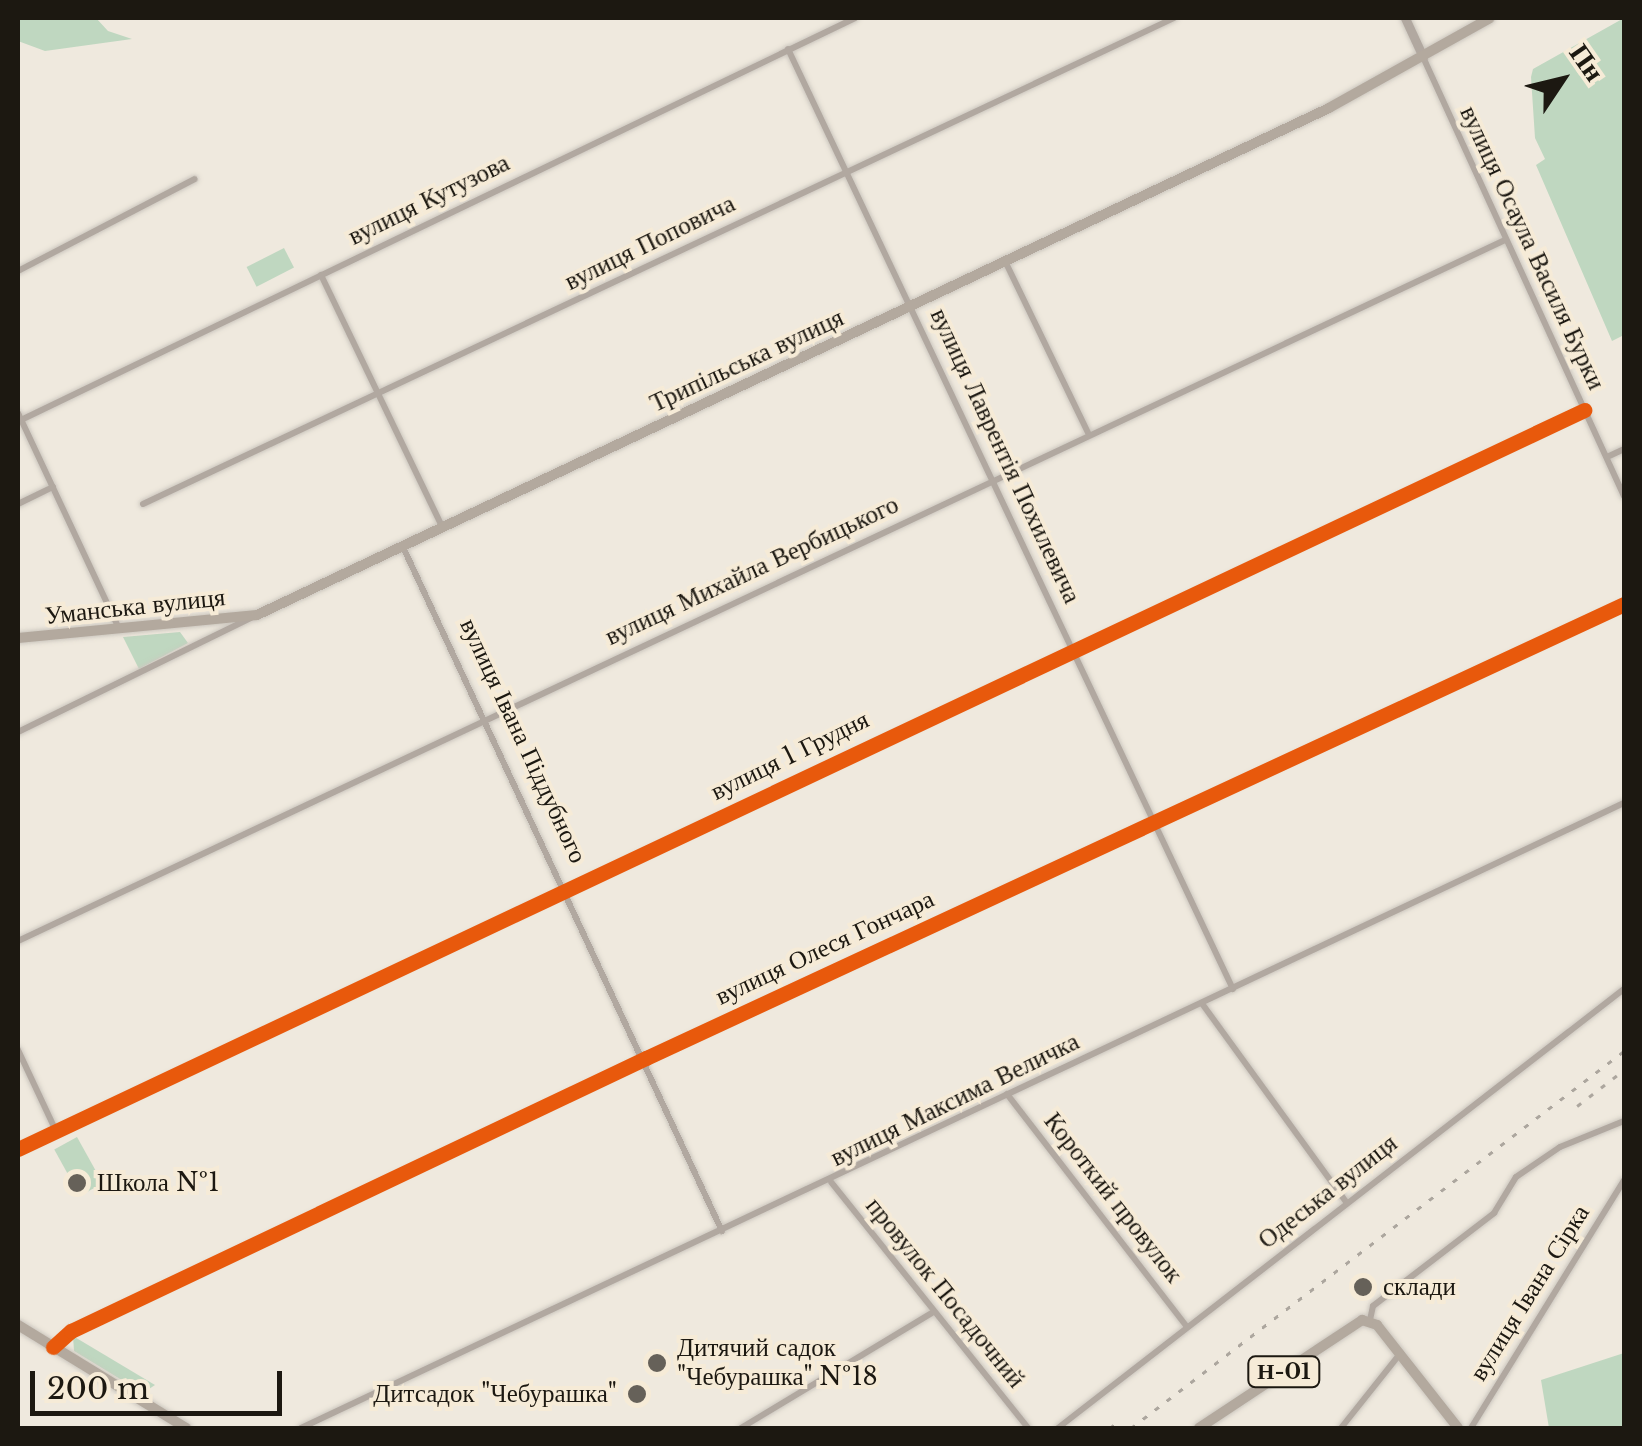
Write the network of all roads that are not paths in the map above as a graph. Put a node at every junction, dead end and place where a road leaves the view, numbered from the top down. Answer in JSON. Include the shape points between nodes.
{"nodes":[{"id":1,"x":855,"y":18,"type":"edge"},
{"id":2,"x":1174,"y":18,"type":"edge"},
{"id":3,"x":1405,"y":18,"type":"edge"},
{"id":4,"x":1490,"y":18,"type":"edge"},
{"id":5,"x":788,"y":49,"type":"junction"},
{"id":6,"x":1423,"y":57,"type":"junction"},
{"id":7,"x":850,"y":170,"type":"junction"},
{"id":8,"x":195,"y":179,"type":"dead end"},
{"id":9,"x":1505,"y":240,"type":"junction"},
{"id":10,"x":1005,"y":261,"type":"junction"},
{"id":11,"x":18,"y":270,"type":"edge"},
{"id":12,"x":322,"y":275,"type":"junction"},
{"id":13,"x":914,"y":304,"type":"junction"},
{"id":14,"x":377,"y":396,"type":"junction"},
{"id":15,"x":1584,"y":410,"type":"junction"},
{"id":16,"x":19,"y":416,"type":"edge"},
{"id":17,"x":1089,"y":435,"type":"junction"},
{"id":18,"x":1624,"y":448,"type":"edge"},
{"id":19,"x":1606,"y":457,"type":"junction"},
{"id":20,"x":994,"y":481,"type":"junction"},
{"id":21,"x":52,"y":487,"type":"junction"},
{"id":22,"x":1624,"y":496,"type":"edge"},
{"id":23,"x":18,"y":504,"type":"edge"},
{"id":24,"x":143,"y":504,"type":"dead end"},
{"id":25,"x":442,"y":528,"type":"junction"},
{"id":26,"x":402,"y":546,"type":"junction"},
{"id":27,"x":1624,"y":604,"type":"edge"},
{"id":28,"x":257,"y":615,"type":"junction"},
{"id":29,"x":121,"y":632,"type":"junction"},
{"id":30,"x":18,"y":638,"type":"edge"},
{"id":31,"x":1072,"y":649,"type":"junction"},
{"id":32,"x":484,"y":719,"type":"junction"},
{"id":33,"x":18,"y":732,"type":"edge"},
{"id":34,"x":1624,"y":804,"type":"edge"},
{"id":35,"x":1152,"y":824,"type":"junction"},
{"id":36,"x":566,"y":891,"type":"junction"},
{"id":37,"x":18,"y":942,"type":"edge"},
{"id":38,"x":1624,"y":989,"type":"edge"},
{"id":39,"x":1233,"y":990,"type":"junction"},
{"id":40,"x":1204,"y":1005,"type":"junction"},
{"id":41,"x":18,"y":1050,"type":"edge"},
{"id":42,"x":646,"y":1058,"type":"junction"},
{"id":43,"x":1007,"y":1094,"type":"junction"},
{"id":44,"x":1624,"y":1121,"type":"edge"},
{"id":45,"x":56,"y":1131,"type":"junction"},
{"id":46,"x":18,"y":1149,"type":"edge"},
{"id":47,"x":1624,"y":1180,"type":"edge"},
{"id":48,"x":831,"y":1182,"type":"junction"},
{"id":49,"x":1346,"y":1202,"type":"junction"},
{"id":50,"x":722,"y":1231,"type":"junction"},
{"id":51,"x":932,"y":1313,"type":"junction"},
{"id":52,"x":1370,"y":1320,"type":"junction"},
{"id":53,"x":18,"y":1326,"type":"edge"},
{"id":54,"x":1187,"y":1327,"type":"junction"},
{"id":55,"x":53,"y":1347,"type":"junction"},
{"id":56,"x":1399,"y":1355,"type":"junction"},
{"id":57,"x":186,"y":1428,"type":"edge"},
{"id":58,"x":301,"y":1428,"type":"edge"},
{"id":59,"x":740,"y":1428,"type":"edge"},
{"id":60,"x":1028,"y":1428,"type":"edge"},
{"id":61,"x":1058,"y":1428,"type":"edge"},
{"id":62,"x":1199,"y":1428,"type":"edge"},
{"id":63,"x":1341,"y":1428,"type":"edge"},
{"id":64,"x":1458,"y":1428,"type":"edge"},
{"id":65,"x":1471,"y":1428,"type":"edge"}],
"edges":[{"from":1,"to":5,"type":"street","name":"вулиця Кутузова"},
{"from":2,"to":7,"type":"street","name":"вулиця Поповича"},
{"from":3,"to":6,"type":"street","name":"вулиця Осаула Василя Бурки"},
{"from":4,"to":6,"type":"main road","name":"Трипільська вулиця"},
{"from":5,"to":7,"type":"street","name":"вулиця Лаврентія Похилевича"},
{"from":5,"to":12,"type":"street","name":"вулиця Кутузова"},
{"from":6,"to":9,"type":"street","name":"вулиця Осаула Василя Бурки"},
{"from":6,"to":10,"type":"main road","name":"Трипільська вулиця"},
{"from":7,"to":13,"type":"street","name":"вулиця Лаврентія Похилевича"},
{"from":7,"to":14,"type":"street","name":"вулиця Поповича"},
{"from":8,"to":11,"type":"street"},
{"from":9,"to":15,"type":"street","name":"вулиця Осаула Василя Бурки"},
{"from":9,"to":17,"type":"street","name":"вулиця Михайла Вербицького"},
{"from":10,"to":13,"type":"main road","name":"Трипільська вулиця"},
{"from":10,"to":17,"type":"street"},
{"from":12,"to":14,"type":"street"},
{"from":12,"to":16,"type":"street","name":"вулиця Кутузова"},
{"from":13,"to":20,"type":"street","name":"вулиця Лаврентія Похилевича"},
{"from":13,"to":25,"type":"main road","name":"Трипільська вулиця"},
{"from":14,"to":24,"type":"street","name":"вулиця Поповича"},
{"from":14,"to":25,"type":"street"},
{"from":15,"to":19,"type":"street","name":"вулиця Осаула Василя Бурки"},
{"from":15,"to":31,"type":"street","name":"вулиця 1 Грудня"},
{"from":16,"to":21,"type":"street"},
{"from":17,"to":20,"type":"street","name":"вулиця Михайла Вербицького"},
{"from":18,"to":19,"type":"street"},
{"from":19,"to":22,"type":"street","name":"вулиця Осаула Василя Бурки"},
{"from":20,"to":31,"type":"street","name":"вулиця Лаврентія Похилевича"},
{"from":20,"to":32,"type":"street","name":"вулиця Михайла Вербицького"},
{"from":21,"to":23,"type":"street"},
{"from":21,"to":29,"type":"street"},
{"from":25,"to":26,"type":"main road","name":"Трипільська вулиця"},
{"from":26,"to":28,"type":"main road","name":"Трипільська вулиця"},
{"from":26,"to":32,"type":"street","name":"вулиця Івана Піддубного"},
{"from":27,"to":35,"type":"street","name":"вулиця Олеся Гончара"},
{"from":28,"to":29,"type":"main road","name":"Уманська вулиця"},
{"from":28,"to":33,"type":"street","name":"Трипільська вулиця"},
{"from":29,"to":30,"type":"main road","name":"Уманська вулиця"},
{"from":31,"to":35,"type":"street","name":"вулиця Лаврентія Похилевича"},
{"from":31,"to":36,"type":"street","name":"вулиця 1 Грудня"},
{"from":32,"to":36,"type":"street","name":"вулиця Івана Піддубного"},
{"from":32,"to":37,"type":"street","name":"вулиця Михайла Вербицького"},
{"from":34,"to":39,"type":"street","name":"вулиця Максима Величка"},
{"from":35,"to":39,"type":"street","name":"вулиця Лаврентія Похилевича"},
{"from":35,"to":42,"type":"street","name":"вулиця Олеся Гончара"},
{"from":36,"to":42,"type":"street","name":"вулиця Івана Піддубного"},
{"from":36,"to":45,"type":"street","name":"вулиця 1 Грудня"},
{"from":38,"to":49,"type":"street","name":"Одеська вулиця"},
{"from":39,"to":40,"type":"street","name":"вулиця Максима Величка"},
{"from":40,"to":43,"type":"street","name":"вулиця Максима Величка"},
{"from":40,"to":49,"type":"street"},
{"from":41,"to":45,"type":"street"},
{"from":42,"to":50,"type":"street","name":"вулиця Івана Піддубного"},
{"from":42,"to":55,"type":"street","name":"вулиця Олеся Гончара","via":[[71,1332]]},
{"from":43,"to":48,"type":"street","name":"вулиця Максима Величка"},
{"from":43,"to":54,"type":"street","name":"Короткий провулок"},
{"from":44,"to":52,"type":"street","via":[[1560,1147],[1516,1177],[1494,1214],[1373,1306]]},
{"from":45,"to":46,"type":"street","name":"вулиця 1 Грудня"},
{"from":47,"to":65,"type":"street","name":"вулиця Івана Сірка"},
{"from":48,"to":50,"type":"street","name":"вулиця Максима Величка"},
{"from":48,"to":51,"type":"street","name":"провулок Посадочний"},
{"from":49,"to":54,"type":"street","name":"Одеська вулиця"},
{"from":50,"to":58,"type":"street","name":"вулиця Максима Величка"},
{"from":51,"to":59,"type":"street"},
{"from":51,"to":60,"type":"street","name":"провулок Посадочний"},
{"from":52,"to":56,"type":"main road"},
{"from":52,"to":62,"type":"main road","number":"Н-01"},
{"from":53,"to":55,"type":"main road"},
{"from":54,"to":61,"type":"street","name":"Одеська вулиця"},
{"from":55,"to":57,"type":"main road"},
{"from":56,"to":63,"type":"street"},
{"from":56,"to":64,"type":"main road"}]}
